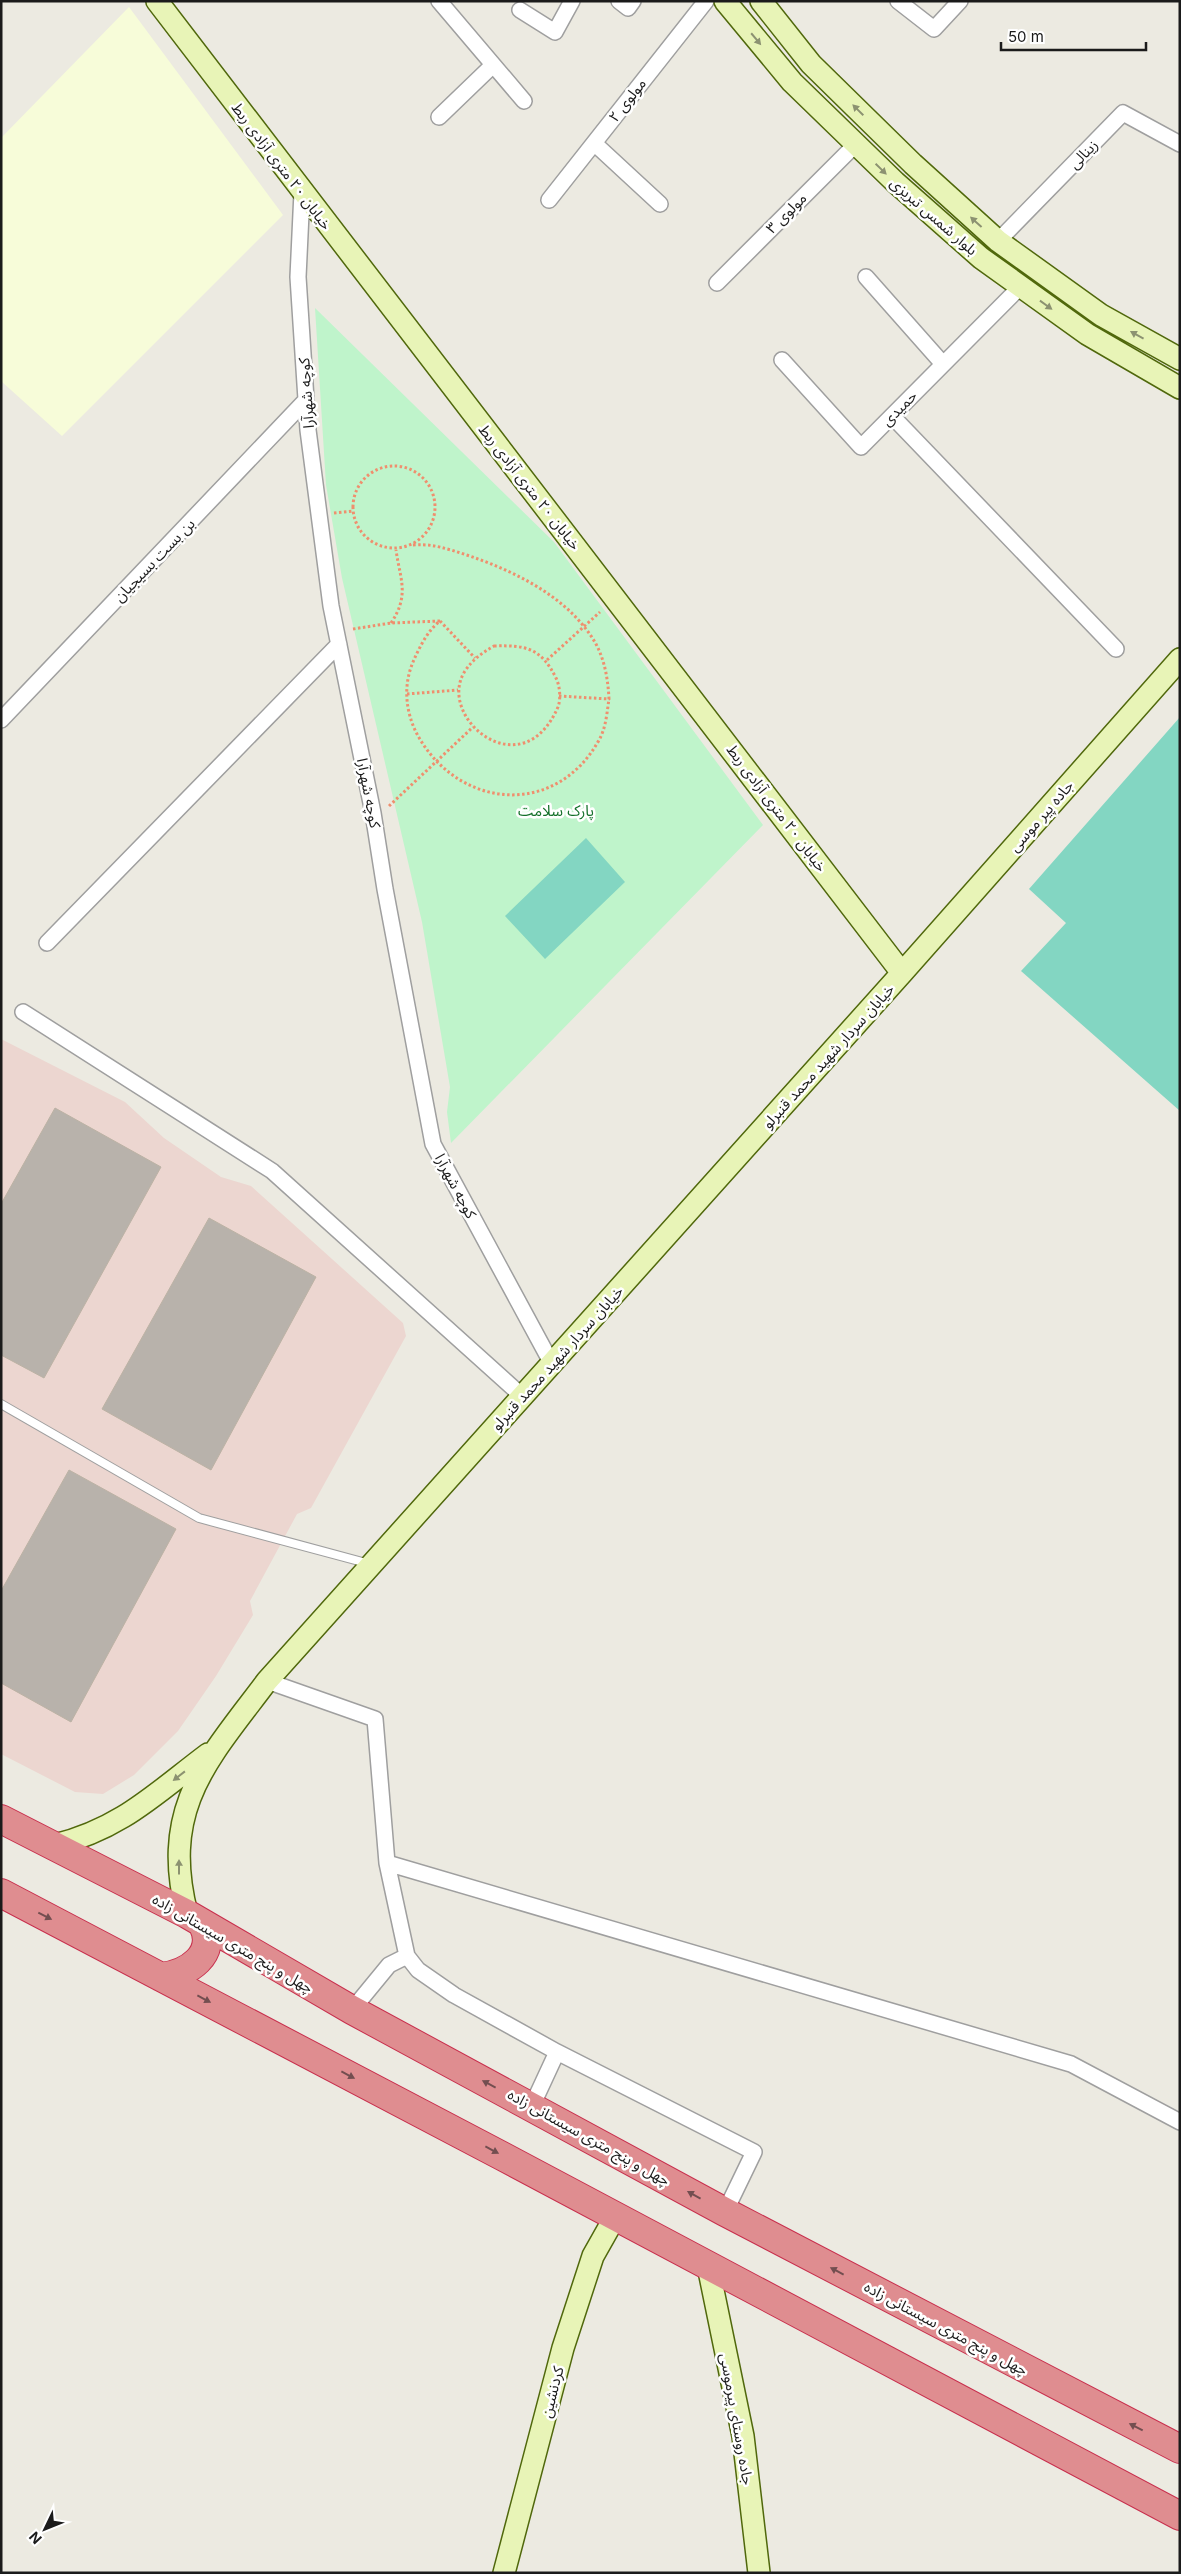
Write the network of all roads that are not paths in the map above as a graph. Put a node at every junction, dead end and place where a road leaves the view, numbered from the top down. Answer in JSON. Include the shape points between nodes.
{"nodes":[{"id":1,"x":157,"y":1,"type":"edge"},
{"id":2,"x":439,"y":1,"type":"edge"},
{"id":3,"x":572,"y":1,"type":"edge"},
{"id":4,"x":618,"y":1,"type":"edge"},
{"id":5,"x":633,"y":1,"type":"edge"},
{"id":6,"x":706,"y":1,"type":"edge"},
{"id":7,"x":725,"y":1,"type":"edge"},
{"id":8,"x":760,"y":1,"type":"edge"},
{"id":9,"x":898,"y":1,"type":"edge"},
{"id":10,"x":960,"y":1,"type":"edge"},
{"id":11,"x":520,"y":10,"type":"dead end"},
{"id":12,"x":494,"y":66,"type":"junction"},
{"id":13,"x":524,"y":101,"type":"dead end"},
{"id":14,"x":439,"y":117,"type":"dead end"},
{"id":15,"x":594,"y":143,"type":"junction"},
{"id":16,"x":856,"y":144,"type":"junction"},
{"id":17,"x":1180,"y":144,"type":"edge"},
{"id":18,"x":302,"y":192,"type":"junction"},
{"id":19,"x":549,"y":200,"type":"dead end"},
{"id":20,"x":660,"y":204,"type":"dead end"},
{"id":21,"x":998,"y":241,"type":"junction"},
{"id":22,"x":866,"y":277,"type":"dead end"},
{"id":23,"x":717,"y":283,"type":"dead end"},
{"id":24,"x":1020,"y":286,"type":"junction"},
{"id":25,"x":1180,"y":359,"type":"edge"},
{"id":26,"x":782,"y":360,"type":"dead end"},
{"id":27,"x":943,"y":364,"type":"junction"},
{"id":28,"x":1180,"y":388,"type":"edge"},
{"id":29,"x":306,"y":400,"type":"junction"},
{"id":30,"x":892,"y":416,"type":"junction"},
{"id":31,"x":338,"y":638,"type":"junction"},
{"id":32,"x":1116,"y":649,"type":"dead end"},
{"id":33,"x":1180,"y":659,"type":"edge"},
{"id":34,"x":1,"y":720,"type":"edge"},
{"id":35,"x":46,"y":943,"type":"dead end"},
{"id":36,"x":902,"y":973,"type":"junction"},
{"id":37,"x":23,"y":1012,"type":"dead end"},
{"id":38,"x":552,"y":1364,"type":"junction"},
{"id":39,"x":522,"y":1396,"type":"junction"},
{"id":40,"x":1,"y":1404,"type":"edge"},
{"id":41,"x":372,"y":1564,"type":"junction"},
{"id":42,"x":267,"y":1681,"type":"junction"},
{"id":43,"x":218,"y":1746,"type":"junction"},
{"id":44,"x":6,"y":1823,"type":"edge"},
{"id":45,"x":55,"y":1845,"type":"junction"},
{"id":46,"x":387,"y":1863,"type":"junction"},
{"id":47,"x":1,"y":1893,"type":"edge"},
{"id":48,"x":195,"y":1920,"type":"junction"},
{"id":49,"x":407,"y":1956,"type":"junction"},
{"id":50,"x":161,"y":1976,"type":"junction"},
{"id":51,"x":352,"y":2010,"type":"junction"},
{"id":52,"x":557,"y":2052,"type":"junction"},
{"id":53,"x":532,"y":2106,"type":"junction"},
{"id":54,"x":1180,"y":2122,"type":"edge"},
{"id":55,"x":725,"y":2212,"type":"junction"},
{"id":56,"x":616,"y":2217,"type":"junction"},
{"id":57,"x":708,"y":2266,"type":"junction"},
{"id":58,"x":1180,"y":2449,"type":"edge"},
{"id":59,"x":1180,"y":2516,"type":"edge"},
{"id":60,"x":504,"y":2573,"type":"edge"},
{"id":61,"x":759,"y":2573,"type":"edge"}],
"edges":[{"from":1,"to":18,"type":"main road","name":"خیابان ۲۰ متری آزادی ربط"},
{"from":2,"to":12,"type":"street"},
{"from":3,"to":11,"type":"street","via":[[555,32]]},
{"from":4,"to":5,"type":"street","via":[[628,8]]},
{"from":6,"to":15,"type":"street","name":"مولوی ۲"},
{"from":7,"to":16,"type":"main road","name":"بلوار شمس تبریزی","one_way":true,"via":[[792,82]]},
{"from":21,"to":8,"type":"main road","name":"بلوار شمس تبریزی","one_way":true,"via":[[913,164],[811,64]]},
{"from":9,"to":10,"type":"street","via":[[934,29]]},
{"from":12,"to":13,"type":"street"},
{"from":12,"to":14,"type":"street"},
{"from":15,"to":19,"type":"street","name":"مولوی ۲"},
{"from":15,"to":20,"type":"street"},
{"from":16,"to":23,"type":"street","name":"مولوی ۳"},
{"from":16,"to":24,"type":"main road","name":"بلوار شمس تبریزی","one_way":true,"via":[[974,252]]},
{"from":17,"to":21,"type":"street","name":"زینالی","via":[[1123,113]]},
{"from":18,"to":29,"type":"street","name":"کوچه شهرآرا","via":[[298,278]]},
{"from":18,"to":36,"type":"main road","name":"خیابان ۲۰ متری آزادی ربط"},
{"from":25,"to":21,"type":"main road","name":"بلوار شمس تبریزی","one_way":true,"via":[[1101,315]]},
{"from":22,"to":27,"type":"street"},
{"from":24,"to":27,"type":"street","name":"حمیدی"},
{"from":24,"to":28,"type":"main road","name":"بلوار شمس تبریزی","one_way":true,"via":[[1087,334]]},
{"from":26,"to":30,"type":"street","name":"حمیدی","via":[[861,447]]},
{"from":27,"to":30,"type":"street","name":"حمیدی"},
{"from":29,"to":31,"type":"street","name":"کوچه شهرآرا","via":[[316,496]]},
{"from":29,"to":34,"type":"street","name":"بن بست بسیجیان"},
{"from":30,"to":32,"type":"street"},
{"from":31,"to":35,"type":"street"},
{"from":31,"to":38,"type":"street","name":"کوچه شهرآرا","via":[[433,1144]]},
{"from":33,"to":36,"type":"main road","name":"جاده پیر موسی"},
{"from":36,"to":38,"type":"main road","name":"خیابان سردار شهید محمد قنبرلو"},
{"from":37,"to":39,"type":"street","via":[[272,1171]]},
{"from":38,"to":39,"type":"main road","name":"خیابان سردار شهید محمد قنبرلو"},
{"from":39,"to":41,"type":"main road","name":"خیابان سردار شهید محمد قنبرلو"},
{"from":40,"to":41,"type":"lane","via":[[199,1518]]},
{"from":41,"to":42,"type":"main road","name":"خیابان سردار شهید محمد قنبرلو"},
{"from":42,"to":43,"type":"main road","name":"خیابان سردار شهید محمد قنبرلو"},
{"from":42,"to":46,"type":"street","via":[[374,1719]]},
{"from":43,"to":45,"type":"main road","one_way":true,"via":[[129,1815],[96,1832]]},
{"from":48,"to":43,"type":"main road","one_way":true,"via":[[179,1869],[180,1835],[188,1800]]},
{"from":44,"to":45,"type":"highway","name":"چهل و پنج متری سیستانی زاده"},
{"from":45,"to":48,"type":"highway","name":"چهل و پنج متری سیستانی زاده"},
{"from":46,"to":49,"type":"street"},
{"from":46,"to":54,"type":"street","via":[[1070,2064]]},
{"from":47,"to":50,"type":"highway","one_way":true},
{"from":48,"to":50,"type":"highway","via":[[208,1934],[206,1949],[188,1970]]},
{"from":48,"to":51,"type":"highway","name":"چهل و پنج متری سیستانی زاده"},
{"from":49,"to":51,"type":"street","via":[[389,1965]]},
{"from":49,"to":52,"type":"street","via":[[418,1970],[454,1995]]},
{"from":50,"to":56,"type":"highway","one_way":true},
{"from":53,"to":51,"type":"highway","name":"چهل و پنج متری سیستانی زاده","one_way":true},
{"from":52,"to":53,"type":"street"},
{"from":52,"to":55,"type":"street","via":[[754,2152]]},
{"from":55,"to":53,"type":"highway","name":"چهل و پنج متری سیستانی زاده","one_way":true},
{"from":58,"to":55,"type":"highway","name":"چهل و پنج متری سیستانی زاده","one_way":true},
{"from":56,"to":57,"type":"highway"},
{"from":56,"to":60,"type":"main road","name":"کردنشین","via":[[593,2256],[563,2348]]},
{"from":57,"to":59,"type":"highway"},
{"from":57,"to":61,"type":"main road","name":"جاده روستای پیرموسی","via":[[743,2436]]}]}
